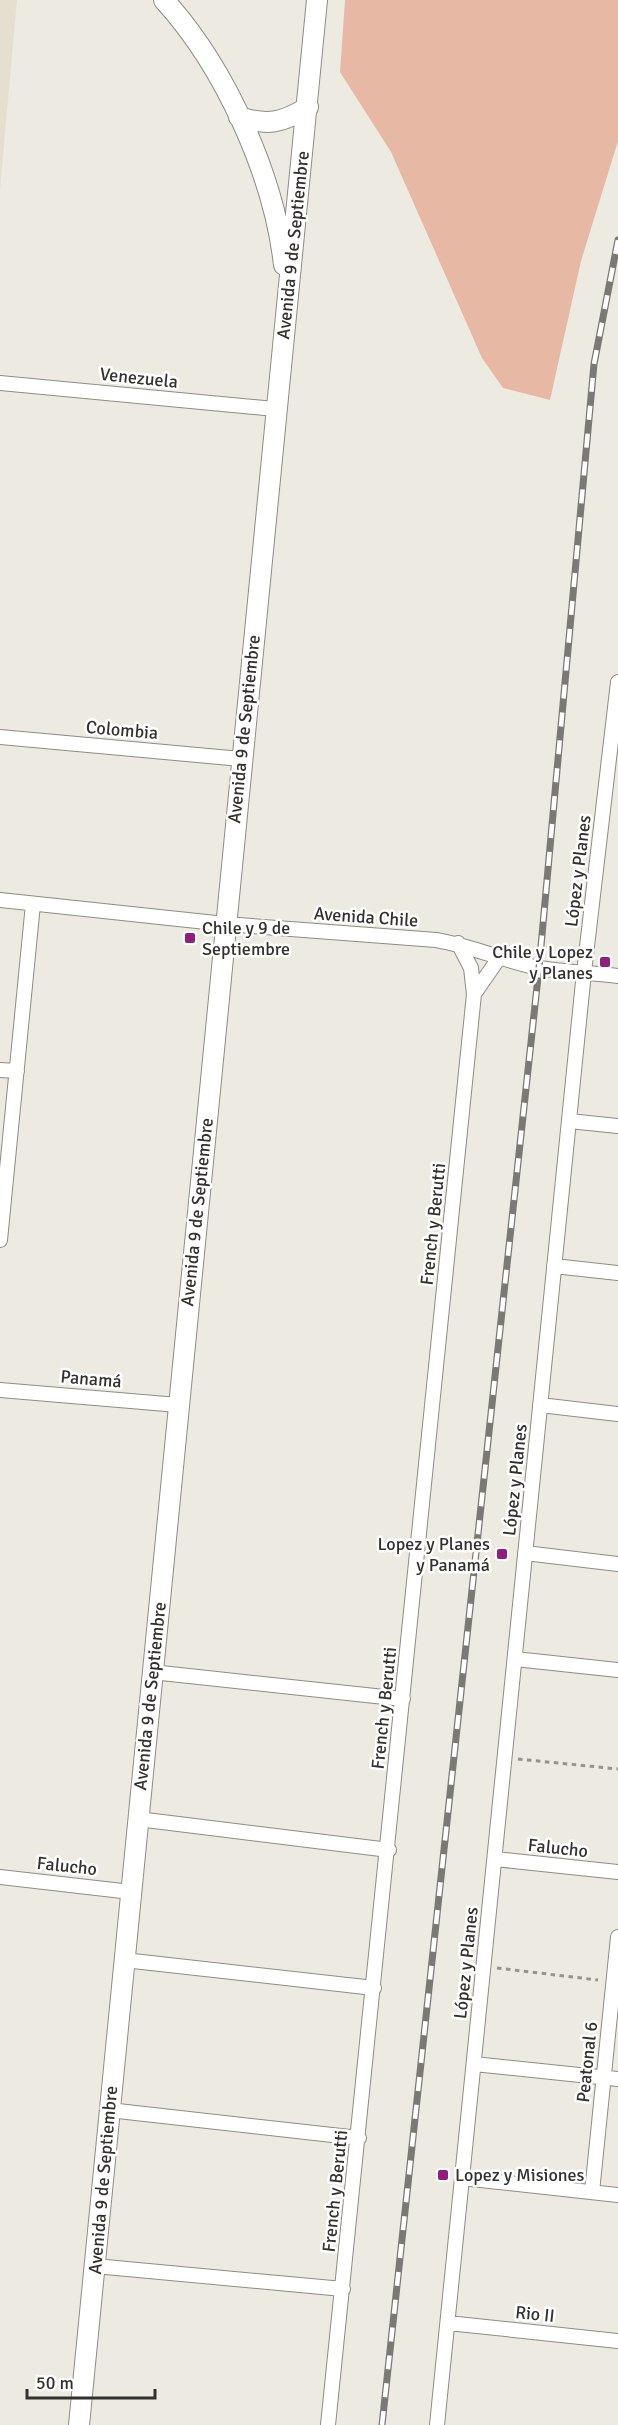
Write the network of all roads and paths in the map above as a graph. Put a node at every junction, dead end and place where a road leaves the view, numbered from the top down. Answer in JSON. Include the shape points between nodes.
{"nodes":[{"id":1,"x":164,"y":0,"type":"edge"},
{"id":2,"x":317,"y":0,"type":"edge"},
{"id":3,"x":308,"y":107,"type":"junction"},
{"id":4,"x":239,"y":117,"type":"junction"},
{"id":5,"x":288,"y":301,"type":"junction"},
{"id":6,"x":0,"y":383,"type":"edge"},
{"id":7,"x":275,"y":409,"type":"junction"},
{"id":8,"x":618,"y":682,"type":"edge"},
{"id":9,"x":0,"y":737,"type":"edge"},
{"id":10,"x":241,"y":759,"type":"junction"},
{"id":11,"x":0,"y":900,"type":"edge"},
{"id":12,"x":33,"y":904,"type":"junction"},
{"id":13,"x":225,"y":924,"type":"junction"},
{"id":14,"x":458,"y":944,"type":"junction"},
{"id":15,"x":499,"y":958,"type":"junction"},
{"id":16,"x":584,"y":972,"type":"junction"},
{"id":17,"x":618,"y":976,"type":"edge"},
{"id":18,"x":474,"y":994,"type":"junction"},
{"id":19,"x":0,"y":1070,"type":"edge"},
{"id":20,"x":17,"y":1071,"type":"junction"},
{"id":21,"x":569,"y":1121,"type":"junction"},
{"id":22,"x":618,"y":1126,"type":"edge"},
{"id":23,"x":0,"y":1232,"type":"edge"},
{"id":24,"x":0,"y":1240,"type":"edge"},
{"id":25,"x":554,"y":1266,"type":"junction"},
{"id":26,"x":618,"y":1274,"type":"edge"},
{"id":27,"x":0,"y":1390,"type":"edge"},
{"id":28,"x":178,"y":1405,"type":"junction"},
{"id":29,"x":540,"y":1405,"type":"junction"},
{"id":30,"x":618,"y":1414,"type":"edge"},
{"id":31,"x":525,"y":1553,"type":"junction"},
{"id":32,"x":618,"y":1564,"type":"edge"},
{"id":33,"x":515,"y":1659,"type":"junction"},
{"id":34,"x":618,"y":1670,"type":"edge"},
{"id":35,"x":152,"y":1672,"type":"junction"},
{"id":36,"x":403,"y":1699,"type":"junction"},
{"id":37,"x":505,"y":1757,"type":"junction"},
{"id":38,"x":618,"y":1768,"type":"edge"},
{"id":39,"x":138,"y":1819,"type":"junction"},
{"id":40,"x":388,"y":1850,"type":"junction"},
{"id":41,"x":495,"y":1859,"type":"junction"},
{"id":42,"x":618,"y":1872,"type":"edge"},
{"id":43,"x":0,"y":1877,"type":"edge"},
{"id":44,"x":131,"y":1892,"type":"junction"},
{"id":45,"x":618,"y":1937,"type":"edge"},
{"id":46,"x":124,"y":1960,"type":"junction"},
{"id":47,"x":484,"y":1967,"type":"junction"},
{"id":48,"x":614,"y":1982,"type":"junction"},
{"id":49,"x":374,"y":1988,"type":"junction"},
{"id":50,"x":474,"y":2064,"type":"junction"},
{"id":51,"x":604,"y":2077,"type":"junction"},
{"id":52,"x":618,"y":2079,"type":"edge"},
{"id":53,"x":110,"y":2110,"type":"junction"},
{"id":54,"x":359,"y":2138,"type":"junction"},
{"id":55,"x":462,"y":2178,"type":"junction"},
{"id":56,"x":592,"y":2192,"type":"junction"},
{"id":57,"x":618,"y":2195,"type":"edge"},
{"id":58,"x":96,"y":2266,"type":"junction"},
{"id":59,"x":343,"y":2289,"type":"junction"},
{"id":60,"x":447,"y":2323,"type":"junction"},
{"id":61,"x":618,"y":2341,"type":"edge"},
{"id":62,"x":80,"y":2425,"type":"edge"},
{"id":63,"x":328,"y":2425,"type":"edge"},
{"id":64,"x":437,"y":2425,"type":"edge"}],
"edges":[{"from":1,"to":4,"type":"street","via":[[194,39]]},
{"from":2,"to":3,"type":"street","name":"Avenida 9 de Septiembre"},
{"from":3,"to":4,"type":"street","via":[[267,124]]},
{"from":3,"to":5,"type":"street","name":"Avenida 9 de Septiembre"},
{"from":4,"to":5,"type":"street","via":[[273,205]]},
{"from":5,"to":7,"type":"street","name":"Avenida 9 de Septiembre"},
{"from":6,"to":7,"type":"street","name":"Venezuela"},
{"from":7,"to":10,"type":"street","name":"Avenida 9 de Septiembre"},
{"from":8,"to":16,"type":"street","name":"López y Planes"},
{"from":9,"to":10,"type":"street","name":"Colombia"},
{"from":10,"to":13,"type":"street","name":"Avenida 9 de Septiembre"},
{"from":11,"to":12,"type":"street","name":"Avenida Chile"},
{"from":12,"to":13,"type":"street","name":"Avenida Chile"},
{"from":12,"to":20,"type":"street"},
{"from":13,"to":14,"type":"street","name":"Avenida Chile"},
{"from":13,"to":28,"type":"street","name":"Avenida 9 de Septiembre"},
{"from":14,"to":15,"type":"street","name":"Avenida Chile"},
{"from":14,"to":18,"type":"street","name":"French y Berutti","via":[[471,968]]},
{"from":15,"to":16,"type":"street","name":"Avenida Chile","via":[[539,968]]},
{"from":15,"to":18,"type":"street","name":"French y Berutti"},
{"from":16,"to":17,"type":"street","name":"Avenida Chile"},
{"from":16,"to":21,"type":"street","name":"López y Planes"},
{"from":18,"to":36,"type":"street","name":"French y Berutti"},
{"from":19,"to":20,"type":"street"},
{"from":20,"to":23,"type":"street"},
{"from":21,"to":22,"type":"street"},
{"from":21,"to":25,"type":"street","name":"López y Planes"},
{"from":23,"to":24,"type":"street"},
{"from":25,"to":26,"type":"street"},
{"from":25,"to":29,"type":"street","name":"López y Planes"},
{"from":27,"to":28,"type":"street","name":"Panamá"},
{"from":28,"to":35,"type":"street","name":"Avenida 9 de Septiembre"},
{"from":29,"to":30,"type":"street"},
{"from":29,"to":31,"type":"street","name":"López y Planes"},
{"from":31,"to":32,"type":"street"},
{"from":31,"to":33,"type":"street","name":"López y Planes"},
{"from":33,"to":34,"type":"street"},
{"from":33,"to":37,"type":"street","name":"López y Planes"},
{"from":35,"to":36,"type":"street"},
{"from":35,"to":39,"type":"street","name":"Avenida 9 de Septiembre"},
{"from":36,"to":40,"type":"street","name":"French y Berutti"},
{"from":37,"to":38,"type":"path"},
{"from":37,"to":41,"type":"street","name":"López y Planes"},
{"from":39,"to":40,"type":"street"},
{"from":39,"to":44,"type":"street","name":"Avenida 9 de Septiembre"},
{"from":40,"to":49,"type":"street","name":"French y Berutti"},
{"from":41,"to":42,"type":"street","name":"Falucho"},
{"from":41,"to":47,"type":"street","name":"López y Planes"},
{"from":43,"to":44,"type":"street","name":"Falucho"},
{"from":44,"to":46,"type":"street","name":"Avenida 9 de Septiembre"},
{"from":45,"to":48,"type":"street","name":"Peatonal 6"},
{"from":46,"to":49,"type":"street"},
{"from":46,"to":53,"type":"street","name":"Avenida 9 de Septiembre"},
{"from":47,"to":48,"type":"path"},
{"from":47,"to":50,"type":"street","name":"López y Planes"},
{"from":48,"to":51,"type":"street","name":"Peatonal 6"},
{"from":49,"to":54,"type":"street","name":"French y Berutti"},
{"from":50,"to":51,"type":"street"},
{"from":50,"to":55,"type":"street","name":"López y Planes"},
{"from":51,"to":52,"type":"street"},
{"from":51,"to":56,"type":"street","name":"Peatonal 6"},
{"from":53,"to":54,"type":"street"},
{"from":53,"to":58,"type":"street","name":"Avenida 9 de Septiembre"},
{"from":54,"to":59,"type":"street","name":"French y Berutti"},
{"from":55,"to":56,"type":"street"},
{"from":55,"to":60,"type":"street","name":"López y Planes"},
{"from":56,"to":57,"type":"street"},
{"from":58,"to":59,"type":"street"},
{"from":58,"to":62,"type":"street","name":"Avenida 9 de Septiembre"},
{"from":59,"to":63,"type":"street","name":"French y Berutti"},
{"from":60,"to":61,"type":"street","name":"Rio II"},
{"from":60,"to":64,"type":"street","name":"López y Planes"}]}
